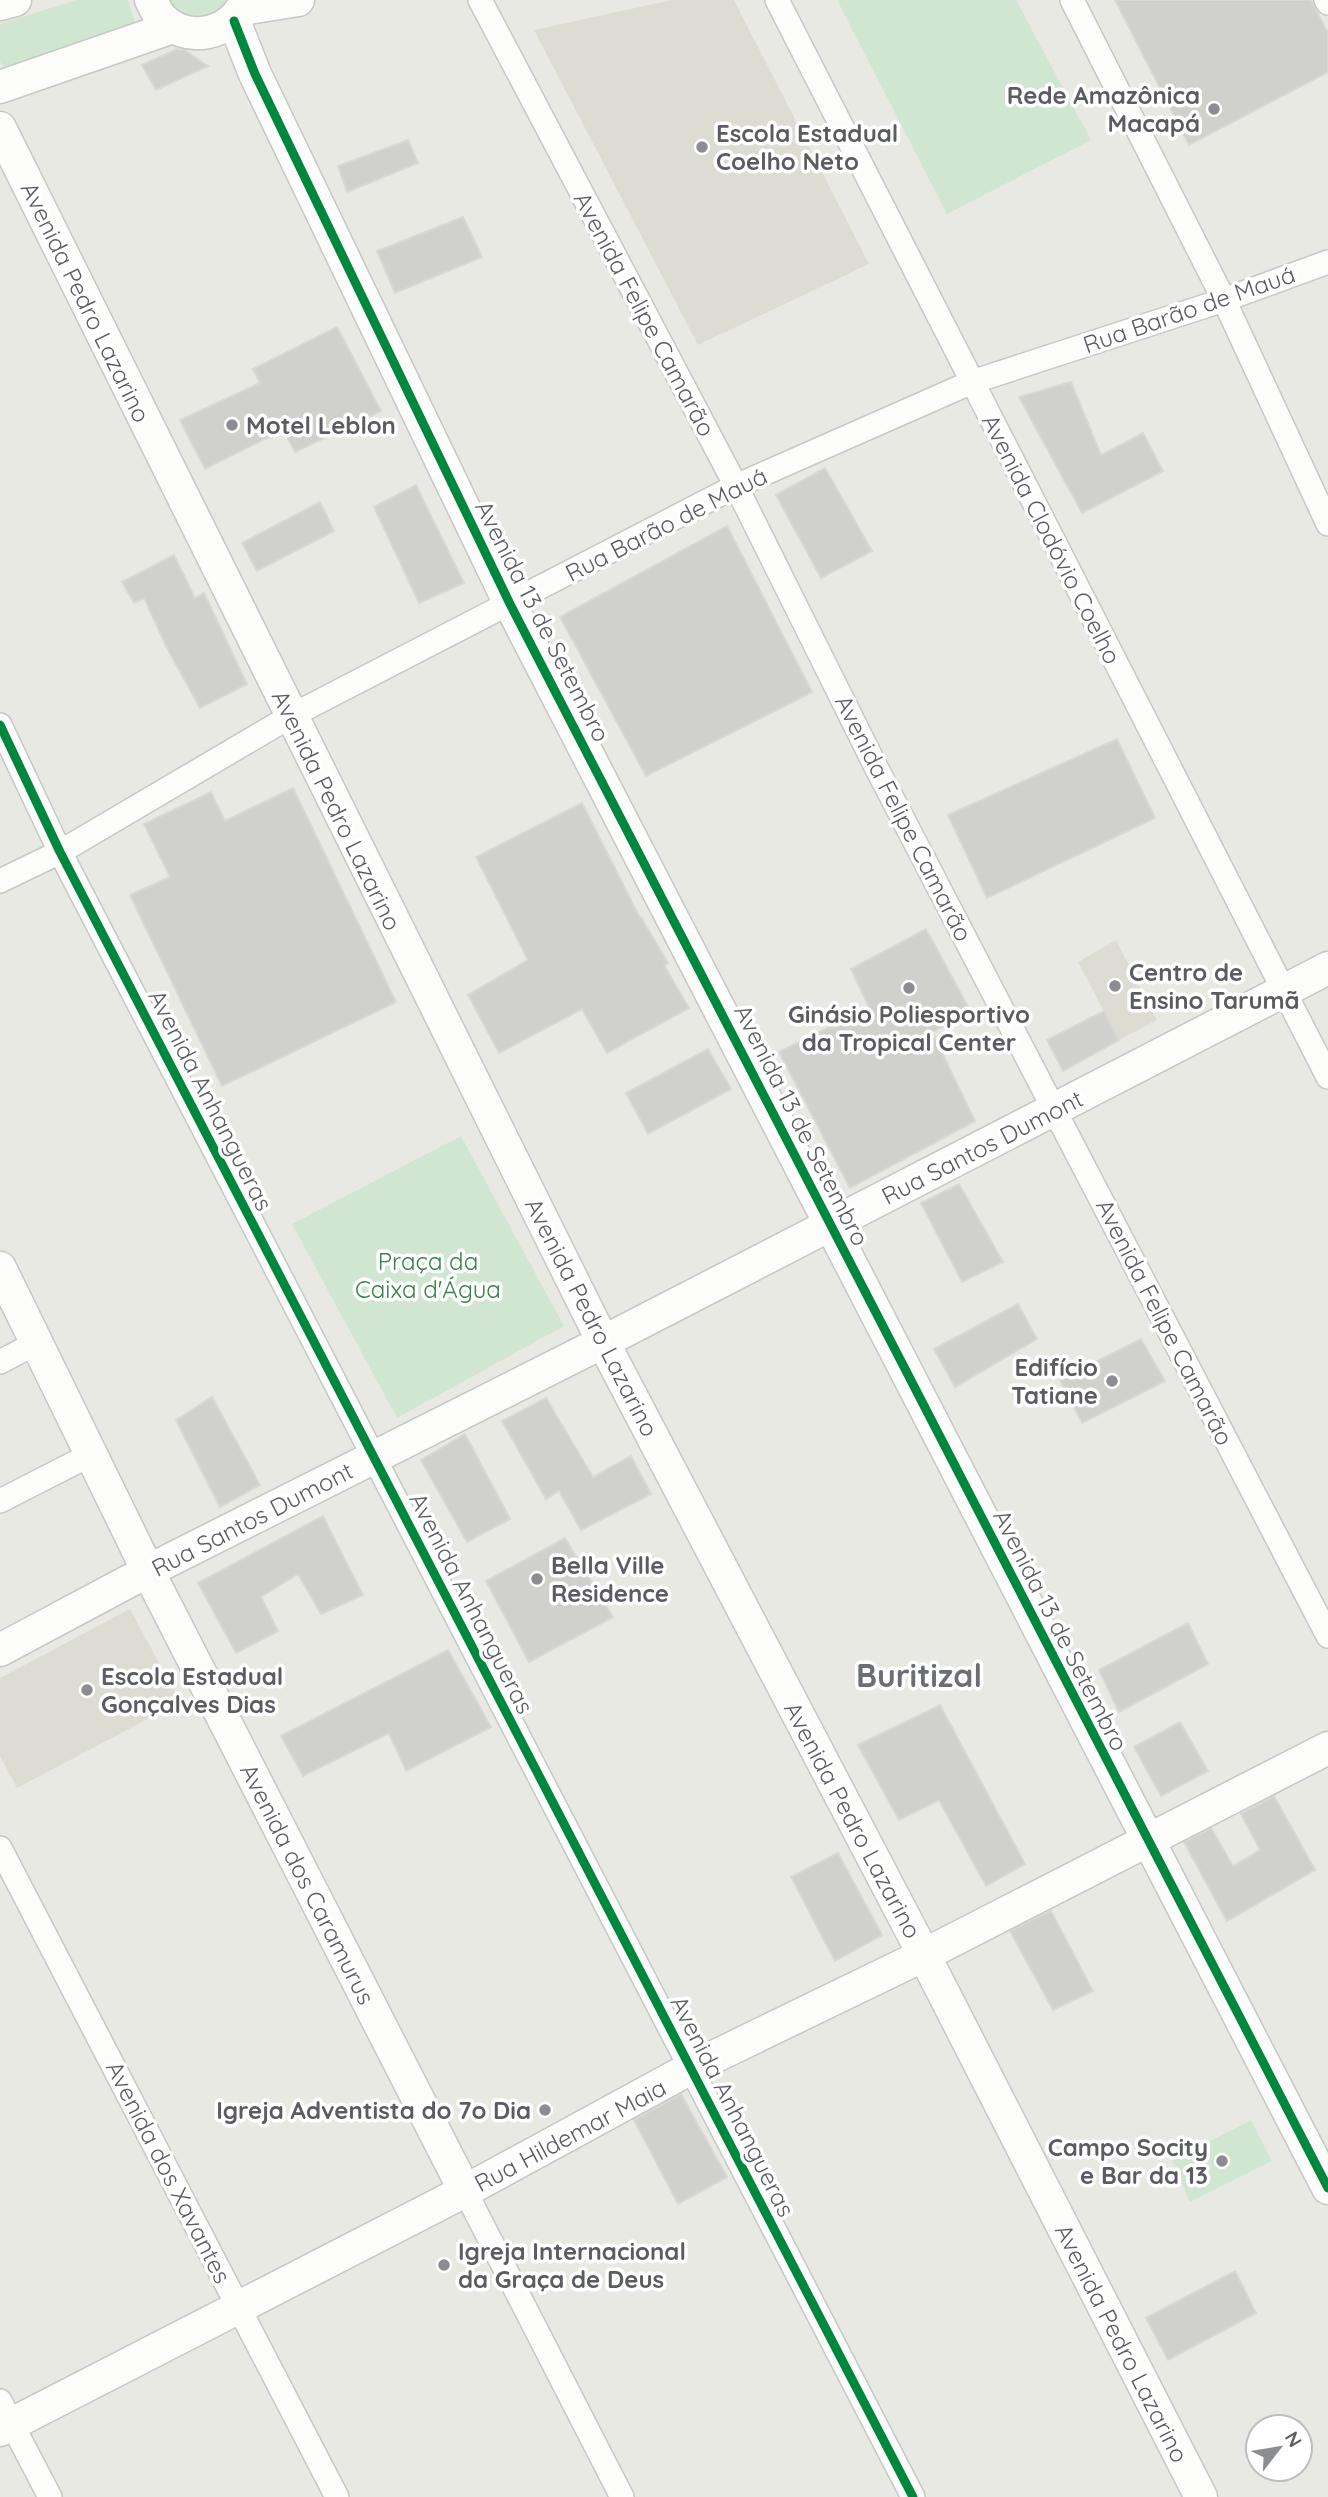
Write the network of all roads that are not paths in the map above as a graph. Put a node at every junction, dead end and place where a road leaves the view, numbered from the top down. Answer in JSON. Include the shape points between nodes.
{"nodes":[{"id":1,"x":15,"y":0,"type":"edge"},
{"id":2,"x":151,"y":0,"type":"edge"},
{"id":3,"x":298,"y":0,"type":"edge"},
{"id":4,"x":480,"y":0,"type":"edge"},
{"id":5,"x":777,"y":0,"type":"edge"},
{"id":6,"x":1072,"y":0,"type":"edge"},
{"id":7,"x":0,"y":4,"type":"edge"},
{"id":8,"x":241,"y":10,"type":"edge"},
{"id":9,"x":173,"y":27,"type":"junction"},
{"id":10,"x":0,"y":87,"type":"edge"},
{"id":11,"x":0,"y":128,"type":"edge"},
{"id":12,"x":1328,"y":262,"type":"edge"},
{"id":13,"x":1224,"y":299,"type":"junction"},
{"id":14,"x":972,"y":382,"type":"junction"},
{"id":15,"x":736,"y":486,"type":"junction"},
{"id":16,"x":1328,"y":524,"type":"edge"},
{"id":17,"x":510,"y":604,"type":"junction"},
{"id":18,"x":290,"y":716,"type":"junction"},
{"id":19,"x":0,"y":725,"type":"edge"},
{"id":20,"x":60,"y":852,"type":"junction"},
{"id":21,"x":0,"y":881,"type":"edge"},
{"id":22,"x":1328,"y":968,"type":"edge"},
{"id":23,"x":1284,"y":991,"type":"junction"},
{"id":24,"x":1328,"y":1077,"type":"edge"},
{"id":25,"x":1055,"y":1111,"type":"junction"},
{"id":26,"x":832,"y":1224,"type":"junction"},
{"id":27,"x":0,"y":1268,"type":"edge"},
{"id":28,"x":38,"y":1342,"type":"junction"},
{"id":29,"x":603,"y":1342,"type":"junction"},
{"id":30,"x":0,"y":1362,"type":"edge"},
{"id":31,"x":92,"y":1454,"type":"junction"},
{"id":32,"x":374,"y":1457,"type":"junction"},
{"id":33,"x":0,"y":1501,"type":"edge"},
{"id":34,"x":148,"y":1571,"type":"junction"},
{"id":35,"x":1328,"y":1636,"type":"edge"},
{"id":36,"x":0,"y":1650,"type":"edge"},
{"id":37,"x":1328,"y":1748,"type":"edge"},
{"id":38,"x":1147,"y":1840,"type":"junction"},
{"id":39,"x":0,"y":1848,"type":"edge"},
{"id":40,"x":924,"y":1955,"type":"junction"},
{"id":41,"x":691,"y":2068,"type":"junction"},
{"id":42,"x":1328,"y":2188,"type":"edge"},
{"id":43,"x":465,"y":2192,"type":"junction"},
{"id":44,"x":237,"y":2306,"type":"junction"},
{"id":45,"x":4,"y":2418,"type":"edge"},
{"id":46,"x":50,"y":2497,"type":"edge"},
{"id":47,"x":337,"y":2497,"type":"edge"},
{"id":48,"x":622,"y":2497,"type":"edge"},
{"id":49,"x":913,"y":2497,"type":"edge"},
{"id":50,"x":1201,"y":2497,"type":"edge"}],
"edges":[{"from":1,"to":7,"type":"main road"},
{"from":2,"to":9,"type":"main road"},
{"from":3,"to":8,"type":"main road"},
{"from":4,"to":15,"type":"street","name":"Avenida Felipe Camarão"},
{"from":5,"to":14,"type":"street","name":"Avenida Clodóvio Coelho"},
{"from":6,"to":13,"type":"street"},
{"from":8,"to":9,"type":"main road","via":[[220,29],[205,34]]},
{"from":8,"to":17,"type":"main road","name":"Avenida 13 de Setembro","via":[[255,74]]},
{"from":9,"to":10,"type":"main road"},
{"from":11,"to":18,"type":"main road","name":"Avenida Pedro Lazarino"},
{"from":12,"to":13,"type":"street","name":"Rua Barão de Mauá"},
{"from":13,"to":14,"type":"street","name":"Rua Barão de Mauá"},
{"from":13,"to":16,"type":"street"},
{"from":14,"to":15,"type":"street","name":"Rua Barão de Mauá"},
{"from":14,"to":23,"type":"street","name":"Avenida Clodóvio Coelho"},
{"from":15,"to":17,"type":"street","name":"Rua Barão de Mauá"},
{"from":15,"to":25,"type":"street","name":"Avenida Felipe Camarão"},
{"from":17,"to":18,"type":"street","name":"Rua Barão de Mauá"},
{"from":17,"to":26,"type":"main road","name":"Avenida 13 de Setembro"},
{"from":18,"to":20,"type":"street","name":"Rua Barão de Mauá"},
{"from":18,"to":29,"type":"main road","name":"Avenida Pedro Lazarino"},
{"from":19,"to":20,"type":"street","name":"Avenida Anhangueras"},
{"from":20,"to":21,"type":"street","name":"Rua Barão de Mauá"},
{"from":20,"to":32,"type":"street","name":"Avenida Anhangueras"},
{"from":22,"to":23,"type":"main road","name":"Rua Santos Dumont"},
{"from":23,"to":24,"type":"street","name":"Avenida Clodóvio Coelho"},
{"from":23,"to":25,"type":"main road","name":"Rua Santos Dumont"},
{"from":25,"to":26,"type":"main road","name":"Rua Santos Dumont"},
{"from":25,"to":35,"type":"street","name":"Avenida Felipe Camarão"},
{"from":26,"to":29,"type":"main road","name":"Rua Santos Dumont"},
{"from":26,"to":38,"type":"main road","name":"Avenida 13 de Setembro"},
{"from":27,"to":28,"type":"main road","name":"Avenida dos Caramurus"},
{"from":28,"to":30,"type":"street"},
{"from":28,"to":31,"type":"main road","name":"Avenida dos Caramurus"},
{"from":29,"to":32,"type":"main road","name":"Rua Santos Dumont"},
{"from":29,"to":40,"type":"main road","name":"Avenida Pedro Lazarino"},
{"from":31,"to":33,"type":"street"},
{"from":31,"to":34,"type":"main road","name":"Avenida dos Caramurus"},
{"from":32,"to":34,"type":"main road","name":"Rua Santos Dumont"},
{"from":32,"to":41,"type":"street","name":"Avenida Anhangueras"},
{"from":34,"to":36,"type":"main road","name":"Rua Santos Dumont"},
{"from":34,"to":43,"type":"main road","name":"Avenida dos Caramurus"},
{"from":37,"to":38,"type":"main road","name":"Rua Hildemar Maia"},
{"from":38,"to":40,"type":"main road","name":"Rua Hildemar Maia"},
{"from":38,"to":42,"type":"main road","name":"Avenida 13 de Setembro"},
{"from":39,"to":44,"type":"street","name":"Avenida dos Xavantes"},
{"from":40,"to":41,"type":"main road","name":"Rua Hildemar Maia"},
{"from":40,"to":50,"type":"main road","name":"Avenida Pedro Lazarino"},
{"from":41,"to":43,"type":"main road","name":"Rua Hildemar Maia"},
{"from":41,"to":49,"type":"street","name":"Avenida Anhangueras"},
{"from":43,"to":44,"type":"main road","name":"Rua Hildemar Maia"},
{"from":43,"to":48,"type":"street","name":"Avenida dos Caramurus"},
{"from":44,"to":45,"type":"main road","name":"Rua Hildemar Maia"},
{"from":44,"to":47,"type":"street","name":"Avenida dos Xavantes"},
{"from":45,"to":46,"type":"street"}]}
